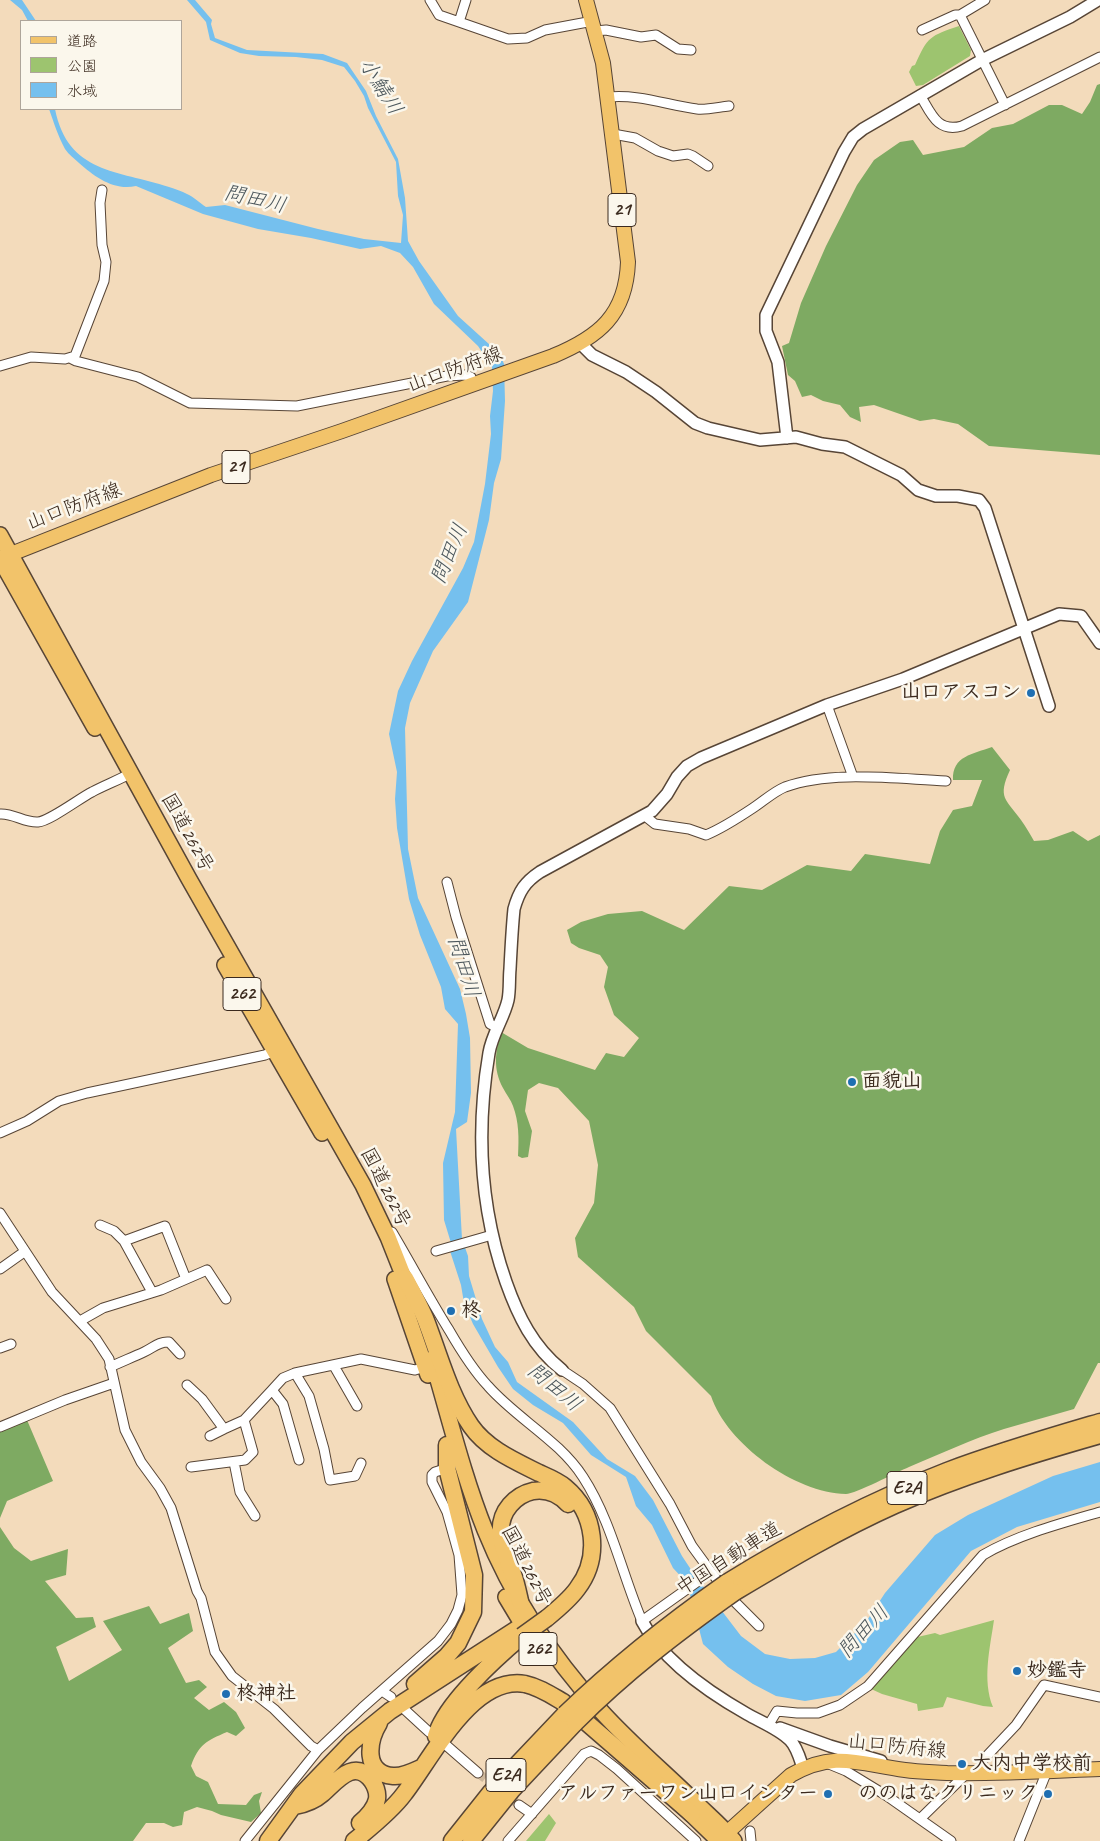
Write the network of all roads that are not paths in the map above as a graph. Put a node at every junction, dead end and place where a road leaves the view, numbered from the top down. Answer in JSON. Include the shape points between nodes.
{"nodes":[{"id":1,"x":430,"y":0,"type":"edge"},
{"id":2,"x":466,"y":0,"type":"edge"},
{"id":3,"x":586,"y":0,"type":"edge"},
{"id":4,"x":985,"y":0,"type":"edge"},
{"id":5,"x":1098,"y":0,"type":"edge"},
{"id":6,"x":960,"y":15,"type":"junction"},
{"id":7,"x":458,"y":22,"type":"junction"},
{"id":8,"x":594,"y":26,"type":"junction"},
{"id":9,"x":922,"y":30,"type":"dead end"},
{"id":10,"x":691,"y":50,"type":"dead end"},
{"id":11,"x":1100,"y":57,"type":"edge"},
{"id":12,"x":982,"y":60,"type":"junction"},
{"id":13,"x":920,"y":95,"type":"junction"},
{"id":14,"x":608,"y":97,"type":"junction"},
{"id":15,"x":1004,"y":105,"type":"junction"},
{"id":16,"x":729,"y":106,"type":"dead end"},
{"id":17,"x":613,"y":134,"type":"junction"},
{"id":18,"x":708,"y":166,"type":"dead end"},
{"id":19,"x":102,"y":190,"type":"dead end"},
{"id":20,"x":581,"y":344,"type":"junction"},
{"id":21,"x":70,"y":358,"type":"junction"},
{"id":22,"x":0,"y":366,"type":"edge"},
{"id":23,"x":474,"y":384,"type":"junction"},
{"id":24,"x":787,"y":438,"type":"junction"},
{"id":25,"x":0,"y":535,"type":"edge"},
{"id":26,"x":3,"y":557,"type":"edge"},
{"id":27,"x":1023,"y":629,"type":"junction"},
{"id":28,"x":1100,"y":643,"type":"edge"},
{"id":29,"x":827,"y":705,"type":"junction"},
{"id":30,"x":1049,"y":706,"type":"dead end"},
{"id":31,"x":127,"y":776,"type":"junction"},
{"id":32,"x":853,"y":777,"type":"junction"},
{"id":33,"x":946,"y":781,"type":"dead end"},
{"id":34,"x":0,"y":814,"type":"edge"},
{"id":35,"x":645,"y":816,"type":"junction"},
{"id":36,"x":447,"y":882,"type":"dead end"},
{"id":37,"x":496,"y":1027,"type":"junction"},
{"id":38,"x":279,"y":1048,"type":"junction"},
{"id":39,"x":0,"y":1133,"type":"edge"},
{"id":40,"x":338,"y":1140,"type":"junction"},
{"id":41,"x":0,"y":1213,"type":"edge"},
{"id":42,"x":100,"y":1225,"type":"dead end"},
{"id":43,"x":491,"y":1236,"type":"junction"},
{"id":44,"x":124,"y":1241,"type":"junction"},
{"id":45,"x":438,"y":1250,"type":"dead end"},
{"id":46,"x":24,"y":1252,"type":"junction"},
{"id":47,"x":0,"y":1269,"type":"edge"},
{"id":48,"x":405,"y":1278,"type":"junction"},
{"id":49,"x":186,"y":1279,"type":"junction"},
{"id":50,"x":152,"y":1292,"type":"junction"},
{"id":51,"x":226,"y":1299,"type":"dead end"},
{"id":52,"x":80,"y":1321,"type":"junction"},
{"id":53,"x":11,"y":1344,"type":"dead end"},
{"id":54,"x":0,"y":1348,"type":"edge"},
{"id":55,"x":180,"y":1354,"type":"dead end"},
{"id":56,"x":334,"y":1366,"type":"junction"},
{"id":57,"x":110,"y":1367,"type":"junction"},
{"id":58,"x":425,"y":1367,"type":"junction"},
{"id":59,"x":562,"y":1370,"type":"joint"},
{"id":60,"x":295,"y":1373,"type":"junction"},
{"id":61,"x":114,"y":1382,"type":"junction"},
{"id":62,"x":187,"y":1385,"type":"dead end"},
{"id":63,"x":272,"y":1390,"type":"junction"},
{"id":64,"x":356,"y":1406,"type":"dead end"},
{"id":65,"x":244,"y":1420,"type":"junction"},
{"id":66,"x":1100,"y":1422,"type":"edge"},
{"id":67,"x":0,"y":1428,"type":"edge"},
{"id":68,"x":224,"y":1429,"type":"junction"},
{"id":69,"x":1100,"y":1435,"type":"edge"},
{"id":70,"x":210,"y":1436,"type":"dead end"},
{"id":71,"x":447,"y":1445,"type":"joint"},
{"id":72,"x":298,"y":1460,"type":"dead end"},
{"id":73,"x":234,"y":1462,"type":"junction"},
{"id":74,"x":361,"y":1463,"type":"dead end"},
{"id":75,"x":191,"y":1467,"type":"dead end"},
{"id":76,"x":450,"y":1467,"type":"junction"},
{"id":77,"x":1100,"y":1512,"type":"edge"},
{"id":78,"x":255,"y":1516,"type":"dead end"},
{"id":79,"x":709,"y":1574,"type":"junction"},
{"id":80,"x":731,"y":1588,"type":"junction"},
{"id":81,"x":520,"y":1601,"type":"junction"},
{"id":82,"x":545,"y":1615,"type":"junction"},
{"id":83,"x":642,"y":1621,"type":"junction"},
{"id":84,"x":759,"y":1626,"type":"dead end"},
{"id":85,"x":519,"y":1633,"type":"junction"},
{"id":86,"x":382,"y":1691,"type":"junction"},
{"id":87,"x":1100,"y":1697,"type":"edge"},
{"id":88,"x":392,"y":1709,"type":"junction"},
{"id":89,"x":570,"y":1719,"type":"junction"},
{"id":90,"x":768,"y":1726,"type":"junction"},
{"id":91,"x":429,"y":1732,"type":"dead end"},
{"id":92,"x":447,"y":1746,"type":"dead end"},
{"id":93,"x":318,"y":1750,"type":"junction"},
{"id":94,"x":824,"y":1762,"type":"junction"},
{"id":95,"x":426,"y":1763,"type":"junction"},
{"id":96,"x":882,"y":1766,"type":"junction"},
{"id":97,"x":803,"y":1768,"type":"junction"},
{"id":98,"x":1100,"y":1769,"type":"edge"},
{"id":99,"x":906,"y":1770,"type":"junction"},
{"id":100,"x":1047,"y":1771,"type":"junction"},
{"id":101,"x":478,"y":1772,"type":"tunnel mouth"},
{"id":102,"x":974,"y":1773,"type":"junction"},
{"id":103,"x":865,"y":1782,"type":"junction"},
{"id":104,"x":519,"y":1805,"type":"tunnel mouth"},
{"id":105,"x":294,"y":1806,"type":"junction"},
{"id":106,"x":532,"y":1814,"type":"junction"},
{"id":107,"x":692,"y":1814,"type":"junction"},
{"id":108,"x":920,"y":1819,"type":"junction"},
{"id":109,"x":723,"y":1839,"type":"edge"},
{"id":110,"x":245,"y":1841,"type":"edge"},
{"id":111,"x":268,"y":1841,"type":"edge"},
{"id":112,"x":347,"y":1841,"type":"edge"},
{"id":113,"x":354,"y":1841,"type":"edge"},
{"id":114,"x":453,"y":1841,"type":"edge"},
{"id":115,"x":471,"y":1841,"type":"edge"},
{"id":116,"x":508,"y":1841,"type":"edge"},
{"id":117,"x":696,"y":1841,"type":"edge"},
{"id":118,"x":951,"y":1841,"type":"edge"},
{"id":119,"x":1019,"y":1841,"type":"edge"}],
"edges":[{"from":1,"to":7,"type":"street","via":[[439,15]]},
{"from":2,"to":7,"type":"street"},
{"from":3,"to":8,"type":"main road","name":"山口防府線","number":"21"},
{"from":4,"to":6,"type":"street"},
{"from":5,"to":12,"type":"street"},
{"from":6,"to":9,"type":"street"},
{"from":6,"to":12,"type":"street"},
{"from":7,"to":8,"type":"street","via":[[508,39],[527,38],[544,30]]},
{"from":8,"to":10,"type":"street","via":[[656,36],[678,49]]},
{"from":8,"to":14,"type":"main road","name":"山口防府線","number":"21"},
{"from":11,"to":15,"type":"street"},
{"from":12,"to":13,"type":"street"},
{"from":12,"to":15,"type":"street"},
{"from":13,"to":15,"type":"street","via":[[936,121],[953,129]]},
{"from":13,"to":24,"type":"street","via":[[853,137],[766,315],[766,331],[778,362]]},
{"from":14,"to":16,"type":"street","via":[[654,100],[698,109]]},
{"from":14,"to":17,"type":"main road","name":"山口防府線","number":"21"},
{"from":17,"to":18,"type":"street","via":[[635,138],[673,156],[688,154]]},
{"from":17,"to":20,"type":"main road","name":"山口防府線","number":"21","via":[[628,276],[614,314]]},
{"from":19,"to":21,"type":"street","via":[[104,281],[77,352]]},
{"from":20,"to":23,"type":"main road","name":"山口防府線","number":"21"},
{"from":20,"to":24,"type":"street","via":[[592,355],[656,392],[696,423],[760,440]]},
{"from":21,"to":22,"type":"street","via":[[31,357]]},
{"from":21,"to":23,"type":"street","via":[[138,377],[190,403],[297,406],[447,376],[465,375],[471,377]]},
{"from":23,"to":26,"type":"main road","name":"山口防府線","number":"21","via":[[211,476]]},
{"from":24,"to":27,"type":"street","via":[[804,438],[844,447],[901,475],[918,490],[936,496],[979,500],[985,508]]},
{"from":25,"to":26,"type":"highway","name":"国道262号","number":"262"},
{"from":26,"to":31,"type":"highway","name":"国道262号","number":"262"},
{"from":27,"to":28,"type":"street","via":[[1059,614],[1081,616]]},
{"from":27,"to":29,"type":"street","via":[[903,679]]},
{"from":27,"to":30,"type":"street"},
{"from":29,"to":32,"type":"street"},
{"from":29,"to":35,"type":"street","via":[[687,766],[659,805]]},
{"from":31,"to":34,"type":"street","via":[[38,822]]},
{"from":31,"to":38,"type":"highway","name":"国道262号","number":"262"},
{"from":32,"to":33,"type":"street"},
{"from":32,"to":35,"type":"street","via":[[805,781],[784,788],[706,835],[655,824]]},
{"from":35,"to":37,"type":"street","via":[[540,872],[524,885],[514,909],[508,998]]},
{"from":36,"to":37,"type":"street","via":[[490,1024]]},
{"from":37,"to":43,"type":"street","via":[[489,1053],[482,1129],[484,1185]]},
{"from":38,"to":39,"type":"street","via":[[265,1055],[59,1101]]},
{"from":38,"to":40,"type":"highway","name":"国道262号","number":"262"},
{"from":38,"to":58,"type":"highway","name":"国道262号","number":"262","via":[[370,1221],[397,1284]]},
{"from":40,"to":48,"type":"highway","name":"国道262号","number":"262","via":[[373,1206]]},
{"from":40,"to":83,"type":"street","via":[[478,1375],[506,1404],[569,1458],[584,1478],[603,1516]]},
{"from":41,"to":46,"type":"street"},
{"from":42,"to":44,"type":"street","via":[[114,1231]]},
{"from":43,"to":45,"type":"street"},
{"from":43,"to":59,"type":"street","via":[[520,1316],[540,1350]]},
{"from":44,"to":49,"type":"street","via":[[165,1226]]},
{"from":44,"to":50,"type":"street"},
{"from":46,"to":47,"type":"street"},
{"from":46,"to":52,"type":"street","via":[[58,1299]]},
{"from":48,"to":81,"type":"highway","name":"国道262号","number":"262","via":[[479,1513],[498,1561]]},
{"from":48,"to":82,"type":"highway","via":[[424,1316],[460,1408],[472,1427],[499,1452],[565,1487],[580,1503],[589,1521],[593,1551],[584,1578],[568,1600]]},
{"from":49,"to":50,"type":"street"},
{"from":49,"to":51,"type":"street","via":[[207,1270]]},
{"from":50,"to":52,"type":"street","via":[[103,1308]]},
{"from":52,"to":57,"type":"street","via":[[96,1339]]},
{"from":53,"to":54,"type":"street"},
{"from":55,"to":57,"type":"street","via":[[169,1342],[163,1342]]},
{"from":56,"to":58,"type":"street","via":[[361,1359],[415,1370]]},
{"from":56,"to":60,"type":"street"},
{"from":56,"to":64,"type":"street"},
{"from":57,"to":61,"type":"street"},
{"from":58,"to":71,"type":"highway","name":"国道262号","number":"262"},
{"from":59,"to":79,"type":"street","via":[[610,1408]]},
{"from":60,"to":63,"type":"street","via":[[283,1378]]},
{"from":60,"to":74,"type":"street","via":[[309,1396],[330,1480],[355,1476]]},
{"from":61,"to":67,"type":"street"},
{"from":61,"to":93,"type":"street","via":[[125,1430],[171,1508],[215,1652],[232,1676]]},
{"from":62,"to":68,"type":"street"},
{"from":63,"to":65,"type":"street"},
{"from":63,"to":72,"type":"street","via":[[283,1404]]},
{"from":65,"to":68,"type":"street"},
{"from":65,"to":73,"type":"street","via":[[252,1452],[245,1460]]},
{"from":66,"to":80,"type":"highway","name":"中国自動車道","number":"E2A","via":[[1006,1450],[889,1495],[771,1555]]},
{"from":68,"to":70,"type":"street"},
{"from":69,"to":80,"type":"highway","name":"中国自動車道","number":"E2A","via":[[951,1482],[894,1506]]},
{"from":71,"to":76,"type":"highway"},
{"from":73,"to":75,"type":"street"},
{"from":73,"to":78,"type":"street","via":[[240,1492]]},
{"from":76,"to":86,"type":"street","via":[[435,1472],[432,1482],[447,1512],[459,1555],[460,1602],[451,1624],[438,1640]]},
{"from":76,"to":88,"type":"highway","via":[[474,1575],[473,1612],[452,1649],[409,1688]]},
{"from":76,"to":107,"type":"highway","name":"国道262号","number":"262","via":[[484,1552],[537,1648],[598,1723]]},
{"from":77,"to":90,"type":"street","via":[[1040,1531],[983,1555],[868,1686],[840,1705],[818,1713],[777,1711]]},
{"from":79,"to":83,"type":"street"},
{"from":79,"to":84,"type":"street"},
{"from":80,"to":89,"type":"highway","name":"中国自動車道","number":"E2A","bridge":true,"via":[[676,1618],[629,1656]]},
{"from":81,"to":82,"type":"highway","via":[[501,1542],[504,1512],[515,1499],[528,1492],[551,1492],[564,1499],[576,1512],[585,1537],[585,1551],[574,1580]]},
{"from":81,"to":109,"type":"highway","name":"国道262号","number":"262","via":[[553,1653],[597,1706]]},
{"from":82,"to":85,"type":"highway"},
{"from":83,"to":90,"type":"street","via":[[659,1647],[687,1672]]},
{"from":85,"to":88,"type":"highway"},
{"from":85,"to":95,"type":"highway","via":[[450,1709],[437,1731]]},
{"from":86,"to":88,"type":"street"},
{"from":86,"to":93,"type":"street"},
{"from":87,"to":102,"type":"street","via":[[1044,1685],[1016,1725]]},
{"from":88,"to":91,"type":"street"},
{"from":88,"to":95,"type":"highway","via":[[371,1738],[372,1763],[379,1772],[393,1776],[409,1773]]},
{"from":88,"to":105,"type":"highway","via":[[352,1742]]},
{"from":89,"to":114,"type":"highway","name":"中国自動車道","number":"E2A","via":[[490,1792]]},
{"from":89,"to":115,"type":"highway","name":"中国自動車道","number":"E2A"},
{"from":90,"to":97,"type":"street","via":[[790,1740]]},
{"from":90,"to":99,"type":"street"},
{"from":92,"to":101,"type":"street"},
{"from":93,"to":110,"type":"street"},
{"from":94,"to":96,"type":"main road","name":"山口防府線","via":[[846,1760]]},
{"from":94,"to":97,"type":"main road","name":"山口防府線"},
{"from":94,"to":103,"type":"street"},
{"from":95,"to":107,"type":"highway","via":[[476,1700],[491,1689],[524,1684],[562,1702]]},
{"from":95,"to":113,"type":"highway","via":[[403,1796]]},
{"from":96,"to":99,"type":"main road","name":"山口防府線"},
{"from":96,"to":103,"type":"street","via":[[862,1770],[860,1774]]},
{"from":97,"to":109,"type":"main road","name":"山口防府線","via":[[791,1775]]},
{"from":98,"to":100,"type":"main road","name":"山口防府線"},
{"from":99,"to":102,"type":"main road","name":"山口防府線"},
{"from":100,"to":102,"type":"main road","name":"山口防府線"},
{"from":100,"to":119,"type":"street"},
{"from":102,"to":108,"type":"street"},
{"from":103,"to":108,"type":"street"},
{"from":104,"to":106,"type":"street"},
{"from":105,"to":111,"type":"highway"},
{"from":105,"to":112,"type":"highway","via":[[308,1803],[322,1794],[342,1774],[350,1771],[368,1776],[378,1796],[375,1806],[351,1831]]},
{"from":106,"to":116,"type":"street"},
{"from":106,"to":117,"type":"street","via":[[584,1754],[591,1751],[617,1768]]},
{"from":107,"to":109,"type":"highway","name":"国道262号","number":"262"},
{"from":108,"to":118,"type":"street"}]}
